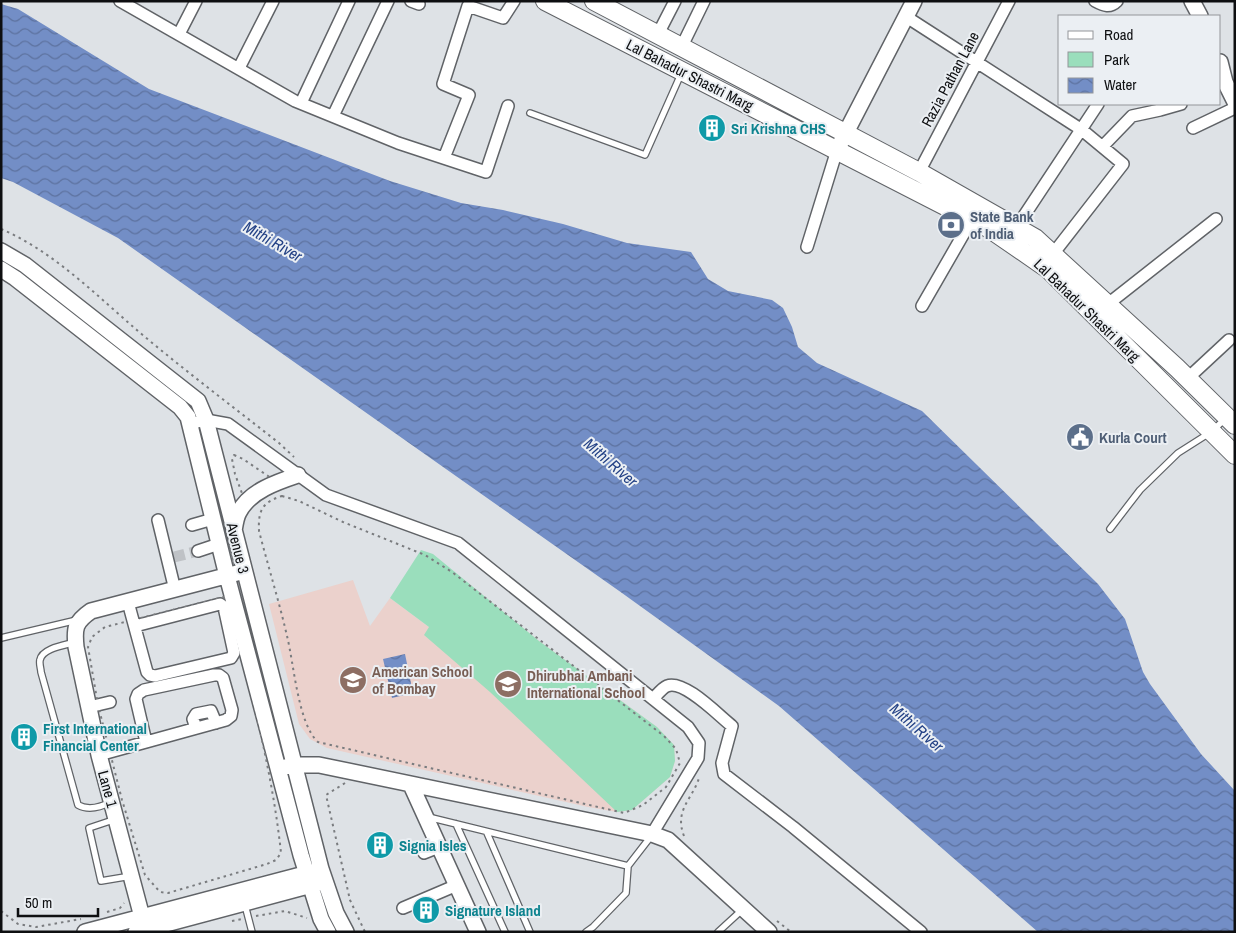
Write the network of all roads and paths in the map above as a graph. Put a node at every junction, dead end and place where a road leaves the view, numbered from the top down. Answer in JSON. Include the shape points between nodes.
{"nodes":[{"id":1,"x":120,"y":1,"type":"edge"},
{"id":2,"x":196,"y":1,"type":"edge"},
{"id":3,"x":272,"y":1,"type":"edge"},
{"id":4,"x":349,"y":1,"type":"edge"},
{"id":5,"x":388,"y":1,"type":"edge"},
{"id":6,"x":514,"y":1,"type":"edge"},
{"id":7,"x":545,"y":1,"type":"edge"},
{"id":8,"x":675,"y":1,"type":"edge"},
{"id":9,"x":704,"y":1,"type":"edge"},
{"id":10,"x":914,"y":1,"type":"edge"},
{"id":11,"x":1009,"y":1,"type":"edge"},
{"id":12,"x":1095,"y":1,"type":"edge"},
{"id":13,"x":1117,"y":1,"type":"edge"},
{"id":14,"x":1192,"y":1,"type":"edge"},
{"id":15,"x":597,"y":2,"type":"edge"},
{"id":16,"x":1199,"y":15,"type":"edge"},
{"id":17,"x":905,"y":16,"type":"junction"},
{"id":18,"x":179,"y":34,"type":"junction"},
{"id":19,"x":658,"y":34,"type":"junction"},
{"id":20,"x":682,"y":46,"type":"junction"},
{"id":21,"x":976,"y":62,"type":"junction"},
{"id":22,"x":239,"y":68,"type":"junction"},
{"id":23,"x":683,"y":71,"type":"junction"},
{"id":24,"x":1222,"y":83,"type":"edge"},
{"id":25,"x":1235,"y":102,"type":"edge"},
{"id":26,"x":301,"y":103,"type":"junction"},
{"id":27,"x":1097,"y":105,"type":"edge"},
{"id":28,"x":1177,"y":105,"type":"edge"},
{"id":29,"x":508,"y":106,"type":"dead end"},
{"id":30,"x":1235,"y":108,"type":"edge"},
{"id":31,"x":530,"y":113,"type":"dead end"},
{"id":32,"x":333,"y":116,"type":"junction"},
{"id":33,"x":1193,"y":128,"type":"dead end"},
{"id":34,"x":1082,"y":130,"type":"junction"},
{"id":35,"x":847,"y":133,"type":"junction"},
{"id":36,"x":1103,"y":146,"type":"junction"},
{"id":37,"x":837,"y":150,"type":"junction"},
{"id":38,"x":444,"y":158,"type":"junction"},
{"id":39,"x":919,"y":172,"type":"junction"},
{"id":40,"x":976,"y":213,"type":"junction"},
{"id":41,"x":1216,"y":219,"type":"dead end"},
{"id":42,"x":1016,"y":228,"type":"junction"},
{"id":43,"x":1,"y":229,"type":"edge"},
{"id":44,"x":807,"y":247,"type":"dead end"},
{"id":45,"x":1,"y":252,"type":"edge"},
{"id":46,"x":1053,"y":254,"type":"junction"},
{"id":47,"x":1,"y":269,"type":"edge"},
{"id":48,"x":1108,"y":304,"type":"junction"},
{"id":49,"x":922,"y":306,"type":"dead end"},
{"id":50,"x":1229,"y":340,"type":"dead end"},
{"id":51,"x":1188,"y":379,"type":"junction"},
{"id":52,"x":206,"y":420,"type":"junction"},
{"id":53,"x":1231,"y":421,"type":"edge"},
{"id":54,"x":189,"y":424,"type":"junction"},
{"id":55,"x":1212,"y":432,"type":"junction"},
{"id":56,"x":1235,"y":455,"type":"edge"},
{"id":57,"x":298,"y":468,"type":"junction"},
{"id":58,"x":242,"y":494,"type":"joint"},
{"id":59,"x":213,"y":519,"type":"junction"},
{"id":60,"x":158,"y":520,"type":"dead end"},
{"id":61,"x":192,"y":525,"type":"dead end"},
{"id":62,"x":1110,"y":528,"type":"dead end"},
{"id":63,"x":234,"y":531,"type":"junction"},
{"id":64,"x":219,"y":544,"type":"junction"},
{"id":65,"x":198,"y":551,"type":"tunnel mouth"},
{"id":66,"x":244,"y":571,"type":"junction"},
{"id":67,"x":227,"y":576,"type":"junction"},
{"id":68,"x":175,"y":590,"type":"junction"},
{"id":69,"x":128,"y":602,"type":"junction"},
{"id":70,"x":79,"y":619,"type":"junction"},
{"id":71,"x":134,"y":622,"type":"junction"},
{"id":72,"x":1,"y":638,"type":"edge"},
{"id":73,"x":76,"y":642,"type":"junction"},
{"id":74,"x":240,"y":646,"type":"junction"},
{"id":75,"x":653,"y":699,"type":"junction"},
{"id":76,"x":110,"y":702,"type":"dead end"},
{"id":77,"x":94,"y":706,"type":"junction"},
{"id":78,"x":146,"y":742,"type":"junction"},
{"id":79,"x":318,"y":742,"type":"joint"},
{"id":80,"x":104,"y":753,"type":"junction"},
{"id":81,"x":294,"y":764,"type":"junction"},
{"id":82,"x":279,"y":769,"type":"junction"},
{"id":83,"x":700,"y":775,"type":"dead end"},
{"id":84,"x":351,"y":782,"type":"dead end"},
{"id":85,"x":411,"y":785,"type":"junction"},
{"id":86,"x":112,"y":802,"type":"junction"},
{"id":87,"x":426,"y":816,"type":"junction"},
{"id":88,"x":116,"y":819,"type":"junction"},
{"id":89,"x":456,"y":824,"type":"junction"},
{"id":90,"x":487,"y":833,"type":"junction"},
{"id":91,"x":652,"y":834,"type":"junction"},
{"id":92,"x":686,"y":841,"type":"dead end"},
{"id":93,"x":440,"y":846,"type":"junction"},
{"id":94,"x":424,"y":853,"type":"dead end"},
{"id":95,"x":628,"y":866,"type":"junction"},
{"id":96,"x":131,"y":876,"type":"junction"},
{"id":97,"x":316,"y":877,"type":"junction"},
{"id":98,"x":457,"y":885,"type":"junction"},
{"id":99,"x":245,"y":903,"type":"junction"},
{"id":100,"x":404,"y":908,"type":"dead end"},
{"id":101,"x":744,"y":908,"type":"junction"},
{"id":102,"x":771,"y":916,"type":"dead end"},
{"id":103,"x":142,"y":927,"type":"edge"},
{"id":104,"x":85,"y":932,"type":"edge"},
{"id":105,"x":252,"y":932,"type":"edge"},
{"id":106,"x":328,"y":932,"type":"edge"},
{"id":107,"x":346,"y":932,"type":"edge"},
{"id":108,"x":365,"y":932,"type":"edge"},
{"id":109,"x":478,"y":932,"type":"edge"},
{"id":110,"x":505,"y":932,"type":"edge"},
{"id":111,"x":530,"y":932,"type":"edge"},
{"id":112,"x":586,"y":932,"type":"edge"},
{"id":113,"x":718,"y":932,"type":"edge"},
{"id":114,"x":769,"y":932,"type":"edge"},
{"id":115,"x":791,"y":932,"type":"edge"},
{"id":116,"x":921,"y":932,"type":"edge"}],
"edges":[{"from":1,"to":18,"type":"street"},
{"from":2,"to":18,"type":"street"},
{"from":3,"to":22,"type":"street"},
{"from":4,"to":26,"type":"street"},
{"from":5,"to":32,"type":"street"},
{"from":6,"to":38,"type":"street","via":[[503,18],[468,6],[443,84],[469,95]]},
{"from":7,"to":23,"type":"main road","name":"Lal Bahadur Shastri Marg"},
{"from":8,"to":19,"type":"street"},
{"from":9,"to":20,"type":"street"},
{"from":10,"to":17,"type":"street"},
{"from":11,"to":21,"type":"street","name":"Razia Pathan Lane"},
{"from":12,"to":13,"type":"street","via":[[1105,6]]},
{"from":14,"to":16,"type":"street"},
{"from":15,"to":19,"type":"main road","name":"Lal Bahadur Shastri Marg"},
{"from":17,"to":21,"type":"street"},
{"from":17,"to":35,"type":"street"},
{"from":18,"to":22,"type":"street"},
{"from":19,"to":20,"type":"main road","name":"Lal Bahadur Shastri Marg"},
{"from":20,"to":35,"type":"main road","name":"Lal Bahadur Shastri Marg"},
{"from":21,"to":34,"type":"street"},
{"from":21,"to":39,"type":"street","name":"Razia Pathan Lane"},
{"from":22,"to":26,"type":"street"},
{"from":23,"to":31,"type":"lane","via":[[645,154]]},
{"from":23,"to":37,"type":"main road","name":"Lal Bahadur Shastri Marg"},
{"from":24,"to":25,"type":"street"},
{"from":26,"to":32,"type":"street"},
{"from":27,"to":34,"type":"street"},
{"from":28,"to":36,"type":"street","via":[[1132,116]]},
{"from":29,"to":38,"type":"street","via":[[486,172]]},
{"from":30,"to":33,"type":"street"},
{"from":32,"to":38,"type":"street"},
{"from":34,"to":36,"type":"street"},
{"from":34,"to":42,"type":"street"},
{"from":35,"to":37,"type":"street"},
{"from":35,"to":39,"type":"main road","name":"Lal Bahadur Shastri Marg"},
{"from":36,"to":46,"type":"street","via":[[1123,164]]},
{"from":37,"to":40,"type":"main road","name":"Lal Bahadur Shastri Marg"},
{"from":37,"to":44,"type":"street"},
{"from":39,"to":40,"type":"main road","name":"Lal Bahadur Shastri Marg"},
{"from":40,"to":42,"type":"main road","name":"Lal Bahadur Shastri Marg"},
{"from":40,"to":49,"type":"street"},
{"from":40,"to":55,"type":"main road","name":"Lal Bahadur Shastri Marg","via":[[990,229],[1048,269]]},
{"from":41,"to":48,"type":"street"},
{"from":42,"to":46,"type":"main road","name":"Lal Bahadur Shastri Marg","via":[[1035,238]]},
{"from":43,"to":57,"type":"path","via":[[20,237],[62,266],[176,363],[279,443]]},
{"from":45,"to":52,"type":"street","name":"Avenue 3","via":[[25,265],[198,401]]},
{"from":46,"to":48,"type":"main road","name":"Lal Bahadur Shastri Marg"},
{"from":47,"to":54,"type":"street","name":"Avenue 3","via":[[185,411]]},
{"from":48,"to":51,"type":"main road","name":"Lal Bahadur Shastri Marg"},
{"from":50,"to":51,"type":"street"},
{"from":51,"to":53,"type":"main road","name":"Lal Bahadur Shastri Marg"},
{"from":52,"to":54,"type":"street"},
{"from":52,"to":57,"type":"street","via":[[228,424]]},
{"from":52,"to":63,"type":"street","name":"Avenue 3"},
{"from":53,"to":55,"type":"lane"},
{"from":54,"to":59,"type":"street","name":"Avenue 3"},
{"from":55,"to":56,"type":"main road","name":"Lal Bahadur Shastri Marg"},
{"from":55,"to":62,"type":"lane","via":[[1178,454],[1140,490]]},
{"from":57,"to":63,"type":"street","via":[[250,499],[238,512]]},
{"from":57,"to":75,"type":"street","via":[[326,495],[458,543]]},
{"from":58,"to":58,"type":"path","via":[[232,459],[234,456],[271,478],[244,499]]},
{"from":59,"to":61,"type":"street"},
{"from":59,"to":64,"type":"street","name":"Avenue 3"},
{"from":60,"to":68,"type":"street","via":[[171,558]]},
{"from":63,"to":66,"type":"street","name":"Avenue 3"},
{"from":64,"to":65,"type":"street"},
{"from":64,"to":67,"type":"street","name":"Avenue 3"},
{"from":66,"to":67,"type":"street"},
{"from":66,"to":81,"type":"street","name":"Avenue 3"},
{"from":67,"to":68,"type":"street"},
{"from":67,"to":74,"type":"street","name":"Avenue 3"},
{"from":68,"to":69,"type":"street"},
{"from":69,"to":70,"type":"street","via":[[91,612]]},
{"from":69,"to":71,"type":"street"},
{"from":70,"to":72,"type":"lane"},
{"from":70,"to":73,"type":"street","name":"Lane 1"},
{"from":71,"to":74,"type":"street","via":[[220,604]]},
{"from":71,"to":74,"type":"path","via":[[224,596],[230,603]]},
{"from":71,"to":74,"type":"street","via":[[150,676],[231,658]]},
{"from":71,"to":77,"type":"path","via":[[105,627],[92,636],[88,647]]},
{"from":73,"to":77,"type":"street","name":"Lane 1"},
{"from":73,"to":86,"type":"lane","via":[[42,655],[39,661],[41,672],[78,806],[92,809]]},
{"from":74,"to":80,"type":"path","via":[[277,816],[281,853],[276,860],[190,887],[160,892],[145,874]]},
{"from":74,"to":82,"type":"street","name":"Avenue 3"},
{"from":75,"to":91,"type":"street","via":[[688,727],[699,743],[698,758]]},
{"from":75,"to":116,"type":"street","via":[[667,686],[676,685],[688,690],[732,726],[722,763],[724,774]]},
{"from":76,"to":77,"type":"street"},
{"from":77,"to":80,"type":"street","name":"Lane 1"},
{"from":77,"to":80,"type":"path"},
{"from":78,"to":78,"type":"street","via":[[231,716],[222,678],[219,675],[144,690],[138,694],[136,699]]},
{"from":78,"to":80,"type":"street"},
{"from":79,"to":79,"type":"path","via":[[308,730],[302,711],[287,635],[259,531],[262,508],[270,500],[282,496],[425,555],[452,572],[664,736],[676,749],[680,763],[666,787],[643,805],[624,813]]},
{"from":80,"to":86,"type":"street","name":"Lane 1"},
{"from":81,"to":82,"type":"street"},
{"from":81,"to":85,"type":"street","via":[[318,765]]},
{"from":81,"to":97,"type":"street","name":"Avenue 3"},
{"from":82,"to":97,"type":"street","name":"Avenue 3"},
{"from":83,"to":92,"type":"path","via":[[681,814],[681,829]]},
{"from":84,"to":108,"type":"path","via":[[326,795],[350,900]]},
{"from":85,"to":87,"type":"street"},
{"from":85,"to":91,"type":"street"},
{"from":86,"to":88,"type":"street","name":"Lane 1"},
{"from":87,"to":89,"type":"lane"},
{"from":87,"to":93,"type":"street"},
{"from":88,"to":96,"type":"street","name":"Lane 1"},
{"from":88,"to":96,"type":"lane","via":[[89,828],[101,881]]},
{"from":89,"to":90,"type":"lane"},
{"from":89,"to":110,"type":"lane"},
{"from":90,"to":95,"type":"lane"},
{"from":90,"to":111,"type":"lane"},
{"from":91,"to":95,"type":"lane"},
{"from":91,"to":101,"type":"street","via":[[668,840]]},
{"from":93,"to":94,"type":"street"},
{"from":93,"to":98,"type":"street"},
{"from":95,"to":112,"type":"lane","via":[[626,893]]},
{"from":96,"to":103,"type":"street","name":"Lane 1"},
{"from":97,"to":99,"type":"street"},
{"from":97,"to":103,"type":"street"},
{"from":97,"to":106,"type":"street","name":"Avenue 3","via":[[321,919]]},
{"from":97,"to":107,"type":"street","name":"Avenue 3"},
{"from":98,"to":100,"type":"street"},
{"from":98,"to":109,"type":"street"},
{"from":99,"to":103,"type":"street"},
{"from":99,"to":105,"type":"lane"},
{"from":101,"to":113,"type":"lane"},
{"from":101,"to":114,"type":"street"},
{"from":102,"to":115,"type":"path"},
{"from":103,"to":104,"type":"street"}]}
